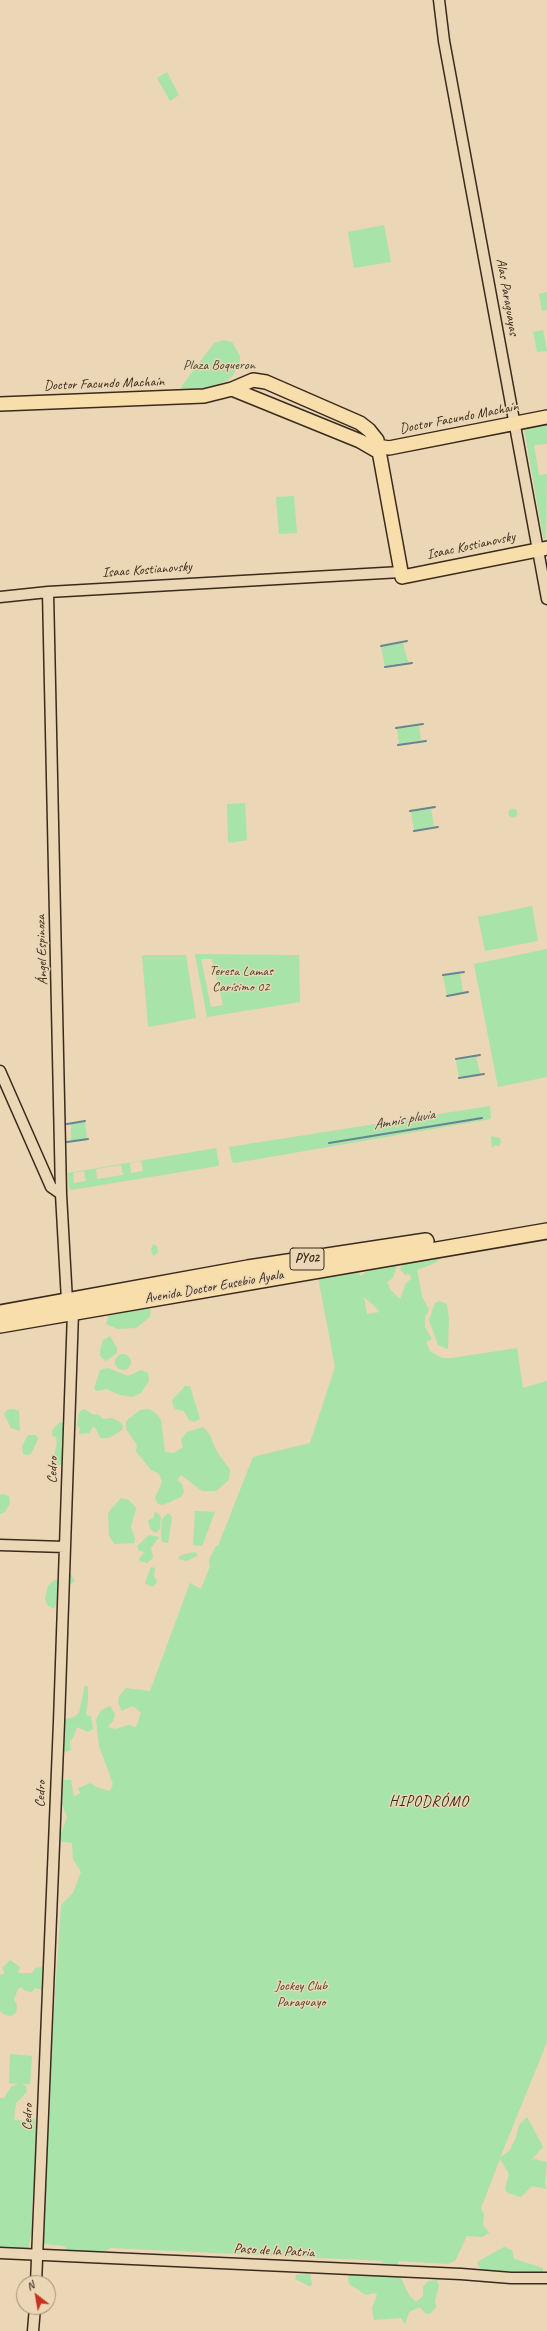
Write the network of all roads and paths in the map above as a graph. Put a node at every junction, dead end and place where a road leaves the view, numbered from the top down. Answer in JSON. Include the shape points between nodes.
{"nodes":[{"id":1,"x":439,"y":0,"type":"edge"},
{"id":2,"x":232,"y":388,"type":"junction"},
{"id":3,"x":0,"y":404,"type":"edge"},
{"id":4,"x":547,"y":417,"type":"edge"},
{"id":5,"x":516,"y":422,"type":"junction"},
{"id":6,"x":378,"y":446,"type":"junction"},
{"id":7,"x":542,"y":549,"type":"edge"},
{"id":8,"x":401,"y":574,"type":"junction"},
{"id":9,"x":48,"y":592,"type":"junction"},
{"id":10,"x":0,"y":598,"type":"edge"},
{"id":11,"x":547,"y":599,"type":"edge"},
{"id":12,"x":0,"y":1071,"type":"edge"},
{"id":13,"x":62,"y":1194,"type":"junction"},
{"id":14,"x":547,"y":1221,"type":"edge"},
{"id":15,"x":547,"y":1231,"type":"edge"},
{"id":16,"x":248,"y":1268,"type":"junction"},
{"id":17,"x":219,"y":1286,"type":"junction"},
{"id":18,"x":70,"y":1306,"type":"junction"},
{"id":19,"x":0,"y":1312,"type":"edge"},
{"id":20,"x":0,"y":1325,"type":"edge"},
{"id":21,"x":0,"y":1545,"type":"edge"},
{"id":22,"x":65,"y":1547,"type":"junction"},
{"id":23,"x":0,"y":2253,"type":"edge"},
{"id":24,"x":37,"y":2255,"type":"junction"},
{"id":25,"x":36,"y":2275,"type":"edge"},
{"id":26,"x":547,"y":2278,"type":"edge"},
{"id":27,"x":34,"y":2315,"type":"edge"},
{"id":28,"x":33,"y":2331,"type":"edge"}],
"edges":[{"from":1,"to":5,"type":"street","name":"Alas Paraguayas","via":[[444,41]]},
{"from":2,"to":3,"type":"main road","name":"Doctor Facundo Machaín","via":[[204,396]]},
{"from":2,"to":6,"type":"main road","name":"Doctor Facundo Machaín"},
{"from":2,"to":6,"type":"main road","name":"Doctor Facundo Machaín","via":[[253,380],[266,382],[360,423],[369,430]]},
{"from":4,"to":5,"type":"main road","name":"Doctor Facundo Machaín"},
{"from":5,"to":6,"type":"main road","name":"Doctor Facundo Machaín","via":[[389,448]]},
{"from":5,"to":7,"type":"street","name":"Alas Paraguayas"},
{"from":6,"to":8,"type":"main road"},
{"from":7,"to":8,"type":"main road","name":"Isaac Kostianovsky"},
{"from":7,"to":11,"type":"street","name":"Alas Paraguayas"},
{"from":8,"to":9,"type":"street","name":"Isaac Kostianovsky"},
{"from":9,"to":10,"type":"street","name":"Isaac Kostianovsky"},
{"from":9,"to":13,"type":"street","name":"Ángel Espinoza"},
{"from":12,"to":13,"type":"street","via":[[51,1187]]},
{"from":13,"to":18,"type":"street","name":"Ángel Espinoza"},
{"from":14,"to":16,"type":"highway","name":"Avenida Doctor Eusebio Ayala","number":"PY02"},
{"from":15,"to":17,"type":"highway","name":"Avenida Doctor Eusebio Ayala","number":"PY02"},
{"from":16,"to":17,"type":"highway","via":[[242,1279],[223,1282]]},
{"from":16,"to":18,"type":"highway","name":"Avenida Doctor Eusebio Ayala","number":"PY02"},
{"from":17,"to":18,"type":"highway","name":"Avenida Doctor Eusebio Ayala","number":"PY02"},
{"from":18,"to":19,"type":"highway","name":"Avenida Doctor Eusebio Ayala","number":"PY02"},
{"from":18,"to":20,"type":"highway","name":"Avenida Doctor Eusebio Ayala","number":"PY02"},
{"from":18,"to":22,"type":"street","name":"Cedro"},
{"from":21,"to":22,"type":"street"},
{"from":22,"to":24,"type":"street","name":"Cedro"},
{"from":23,"to":24,"type":"street","name":"Paso de la Patria"},
{"from":24,"to":25,"type":"street","name":"Cedro"},
{"from":24,"to":26,"type":"street","name":"Paso de la Patria"},
{"from":27,"to":28,"type":"street"}]}
